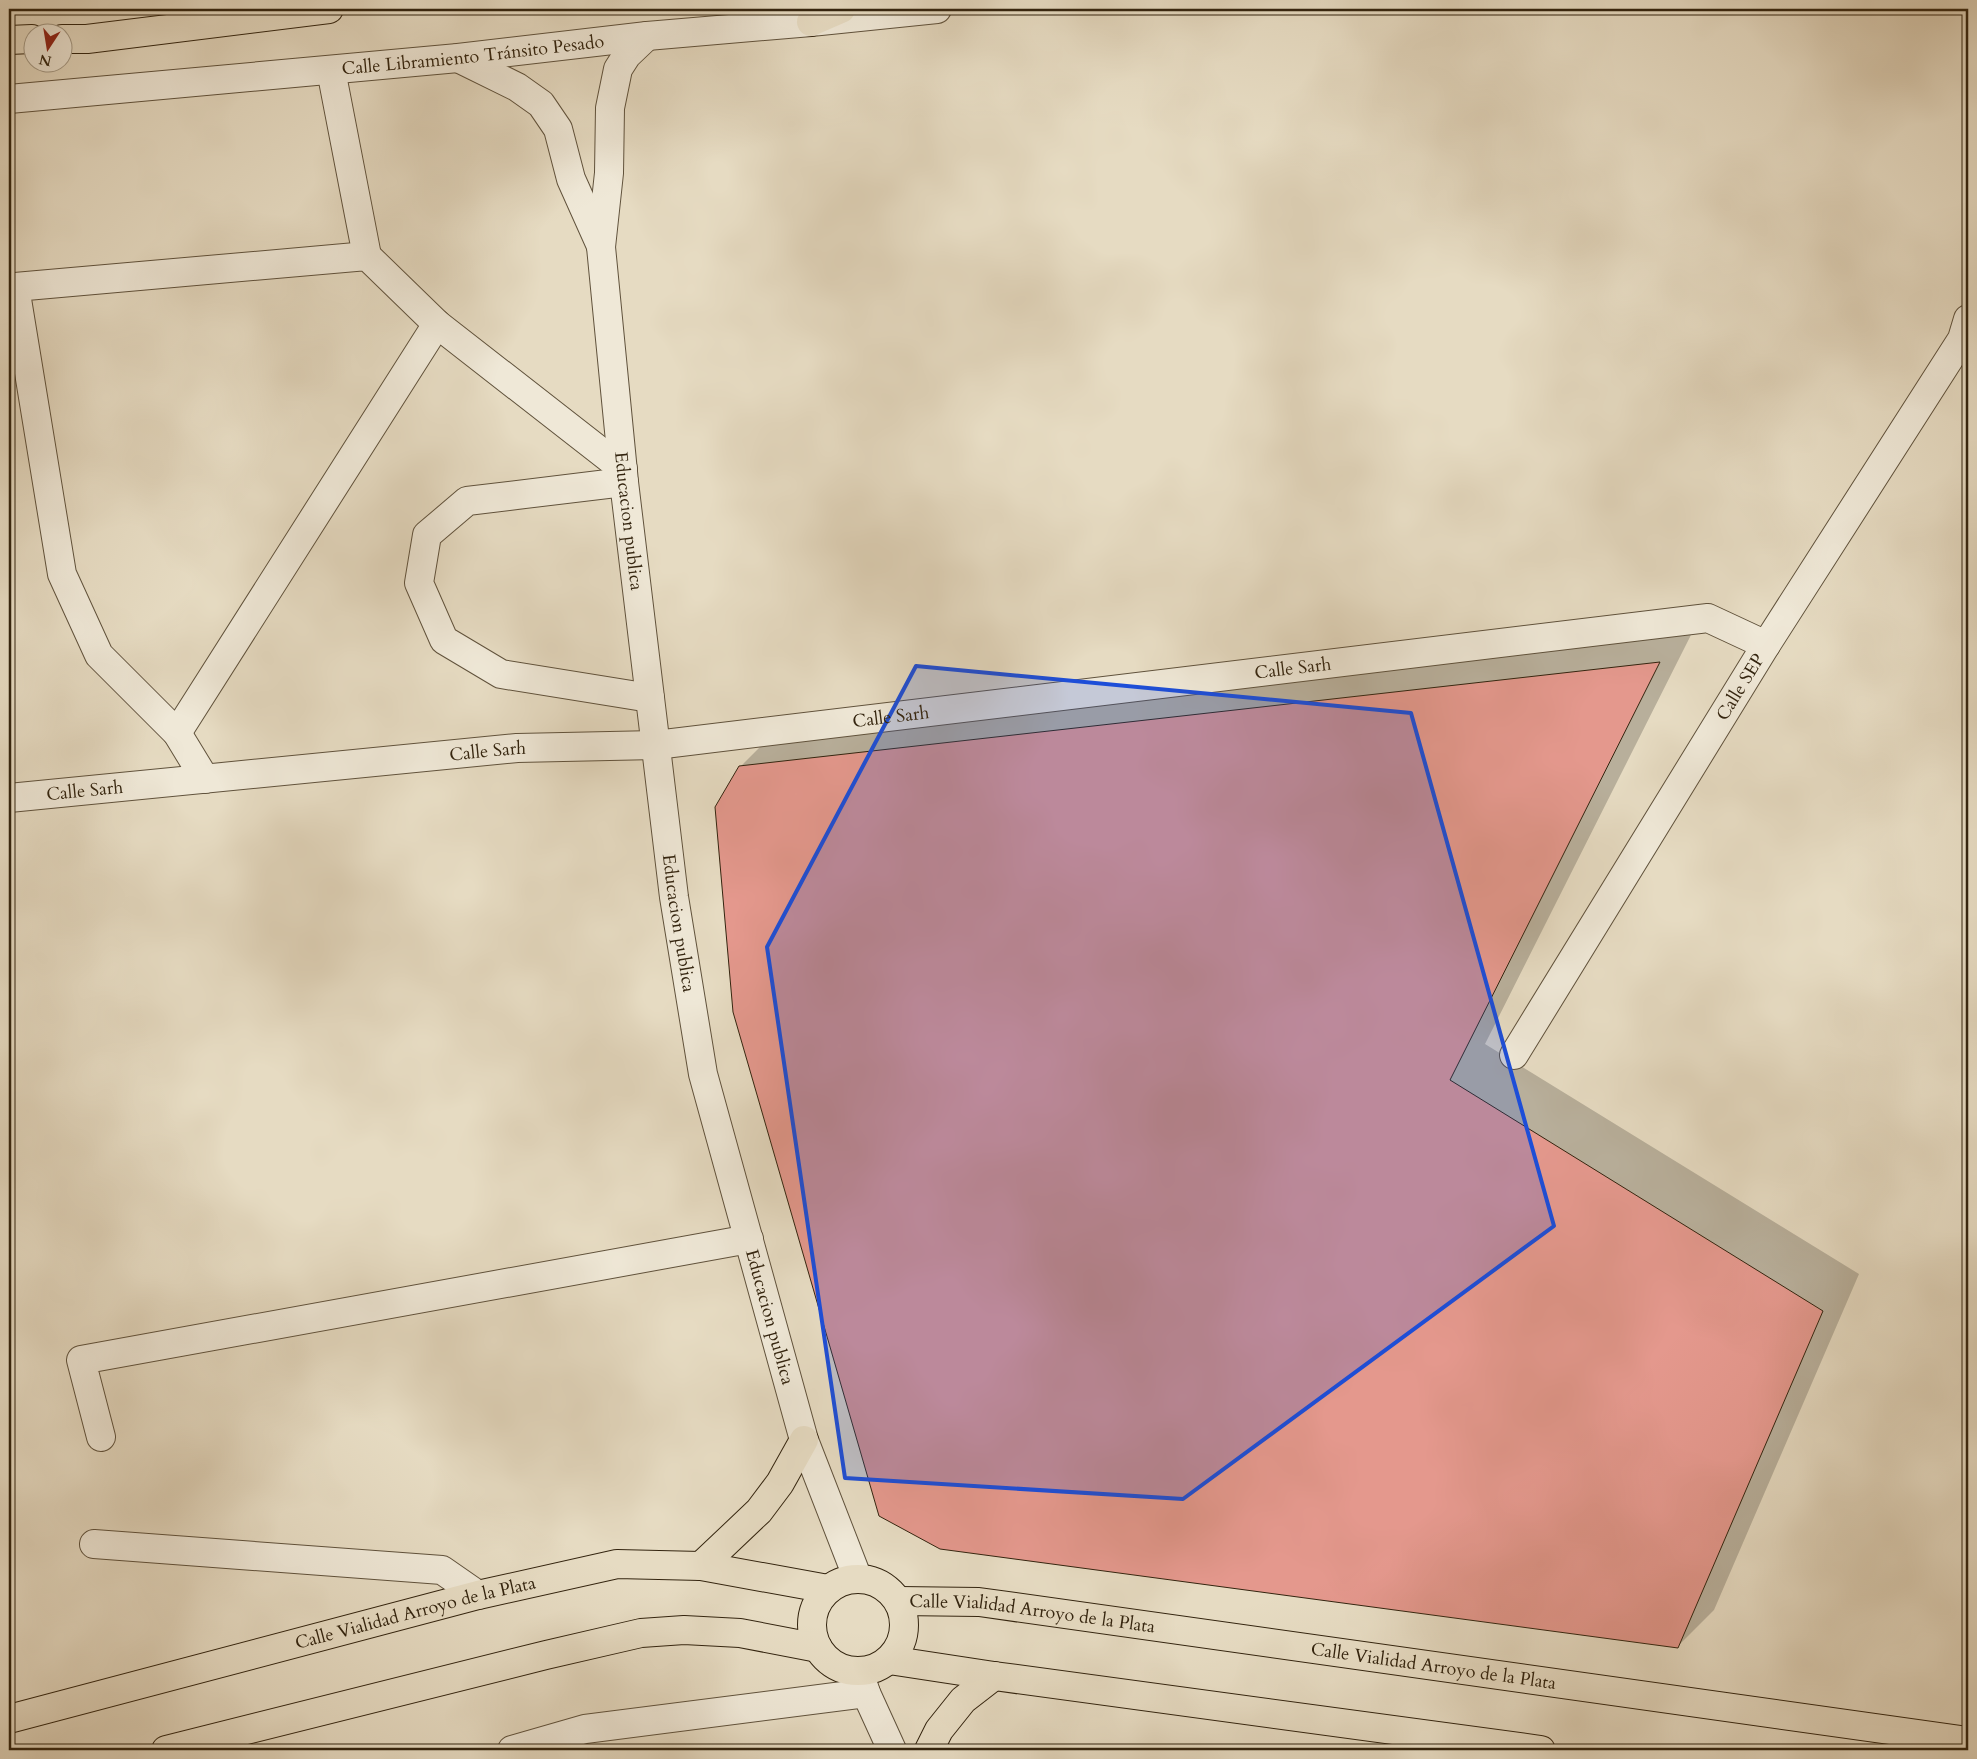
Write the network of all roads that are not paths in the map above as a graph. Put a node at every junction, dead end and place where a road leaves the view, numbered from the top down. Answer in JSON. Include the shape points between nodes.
{"nodes":[{"id":1,"x":329,"y":9,"type":"edge"},
{"id":2,"x":841,"y":9,"type":"edge"},
{"id":3,"x":937,"y":9,"type":"edge"},
{"id":4,"x":811,"y":22,"type":"junction"},
{"id":5,"x":647,"y":36,"type":"junction"},
{"id":6,"x":22,"y":39,"type":"edge"},
{"id":7,"x":72,"y":39,"type":"edge"},
{"id":8,"x":9,"y":40,"type":"edge"},
{"id":9,"x":458,"y":58,"type":"junction"},
{"id":10,"x":332,"y":70,"type":"junction"},
{"id":11,"x":9,"y":99,"type":"edge"},
{"id":12,"x":601,"y":247,"type":"junction"},
{"id":13,"x":367,"y":256,"type":"junction"},
{"id":14,"x":12,"y":279,"type":"edge"},
{"id":15,"x":1968,"y":319,"type":"edge"},
{"id":16,"x":437,"y":324,"type":"junction"},
{"id":17,"x":623,"y":476,"type":"junction"},
{"id":18,"x":1766,"y":645,"type":"junction"},
{"id":19,"x":650,"y":698,"type":"junction"},
{"id":20,"x":177,"y":733,"type":"junction"},
{"id":21,"x":656,"y":745,"type":"junction"},
{"id":22,"x":205,"y":779,"type":"junction"},
{"id":23,"x":9,"y":798,"type":"edge"},
{"id":24,"x":1514,"y":1055,"type":"dead end"},
{"id":25,"x":749,"y":1239,"type":"junction"},
{"id":26,"x":101,"y":1437,"type":"dead end"},
{"id":27,"x":804,"y":1440,"type":"junction"},
{"id":28,"x":94,"y":1544,"type":"dead end"},
{"id":29,"x":701,"y":1566,"type":"junction"},
{"id":30,"x":858,"y":1579,"type":"junction"},
{"id":31,"x":828,"y":1589,"type":"junction"},
{"id":32,"x":478,"y":1595,"type":"junction"},
{"id":33,"x":898,"y":1601,"type":"junction"},
{"id":34,"x":818,"y":1648,"type":"junction"},
{"id":35,"x":889,"y":1660,"type":"junction"},
{"id":36,"x":994,"y":1676,"type":"junction"},
{"id":37,"x":863,"y":1682,"type":"junction"},
{"id":38,"x":9,"y":1718,"type":"edge"},
{"id":39,"x":1968,"y":1741,"type":"edge"},
{"id":40,"x":166,"y":1750,"type":"edge"},
{"id":41,"x":512,"y":1750,"type":"edge"},
{"id":42,"x":892,"y":1750,"type":"edge"},
{"id":43,"x":929,"y":1750,"type":"edge"},
{"id":44,"x":1541,"y":1750,"type":"edge"}],
"edges":[{"from":1,"to":7,"type":"main road"},
{"from":2,"to":4,"type":"main road"},
{"from":3,"to":4,"type":"street","name":"Calle Libramiento Tránsito Pesado"},
{"from":4,"to":5,"type":"street","name":"Calle Libramiento Tránsito Pesado"},
{"from":5,"to":9,"type":"street","name":"Calle Libramiento Tránsito Pesado"},
{"from":5,"to":12,"type":"street","via":[[626,55],[616,79],[610,108],[609,173]]},
{"from":6,"to":8,"type":"main road"},
{"from":9,"to":10,"type":"street","name":"Calle Libramiento Tránsito Pesado"},
{"from":9,"to":12,"type":"street","via":[[517,87],[541,104],[558,129],[571,179]]},
{"from":10,"to":11,"type":"street","name":"Calle Libramiento Tránsito Pesado"},
{"from":10,"to":13,"type":"street"},
{"from":12,"to":17,"type":"street","name":"Educacion publica"},
{"from":13,"to":14,"type":"street"},
{"from":13,"to":16,"type":"street"},
{"from":14,"to":20,"type":"street","via":[[62,574],[99,655]]},
{"from":15,"to":18,"type":"street","name":"Calle SEP","via":[[1962,339]]},
{"from":16,"to":17,"type":"street"},
{"from":16,"to":20,"type":"street"},
{"from":17,"to":19,"type":"street","name":"Educacion publica"},
{"from":17,"to":19,"type":"street","via":[[467,501],[427,535],[419,583],[444,640],[501,674]]},
{"from":18,"to":21,"type":"street","name":"Calle Sarh","via":[[1708,618]]},
{"from":18,"to":24,"type":"street","name":"Calle SEP"},
{"from":19,"to":21,"type":"street","name":"Educacion publica"},
{"from":20,"to":22,"type":"street"},
{"from":21,"to":22,"type":"street","name":"Calle Sarh","via":[[517,748]]},
{"from":21,"to":25,"type":"street","name":"Educacion publica","via":[[674,898],[703,1074]]},
{"from":22,"to":23,"type":"street","name":"Calle Sarh"},
{"from":25,"to":26,"type":"street","via":[[82,1360]]},
{"from":25,"to":27,"type":"street","name":"Educacion publica"},
{"from":27,"to":29,"type":"main road","via":[[780,1483],[759,1510]]},
{"from":27,"to":30,"type":"street","name":"Educacion publica"},
{"from":28,"to":32,"type":"street","via":[[442,1570]]},
{"from":29,"to":31,"type":"main road","name":"Calle Vialidad Arroyo de la Plata"},
{"from":29,"to":32,"type":"main road","name":"Calle Vialidad Arroyo de la Plata","via":[[617,1564]]},
{"from":30,"to":31,"type":"main road","via":[[842,1581]]},
{"from":30,"to":33,"type":"main road","via":[[874,1581],[888,1589]]},
{"from":31,"to":34,"type":"main road","via":[[812,1617]]},
{"from":32,"to":38,"type":"main road","name":"Calle Vialidad Arroyo de la Plata"},
{"from":33,"to":35,"type":"main road","via":[[904,1616],[904,1632],[899,1647]]},
{"from":33,"to":39,"type":"main road","name":"Calle Vialidad Arroyo de la Plata","via":[[979,1602]]},
{"from":34,"to":37,"type":"main road","via":[[829,1660]]},
{"from":34,"to":40,"type":"main road","via":[[740,1633],[684,1630],[641,1633]]},
{"from":35,"to":36,"type":"main road"},
{"from":35,"to":37,"type":"main road","via":[[875,1668]]},
{"from":36,"to":43,"type":"main road","via":[[963,1700],[939,1730]]},
{"from":36,"to":44,"type":"main road"},
{"from":37,"to":41,"type":"street","via":[[585,1729]]},
{"from":37,"to":42,"type":"street"}]}
